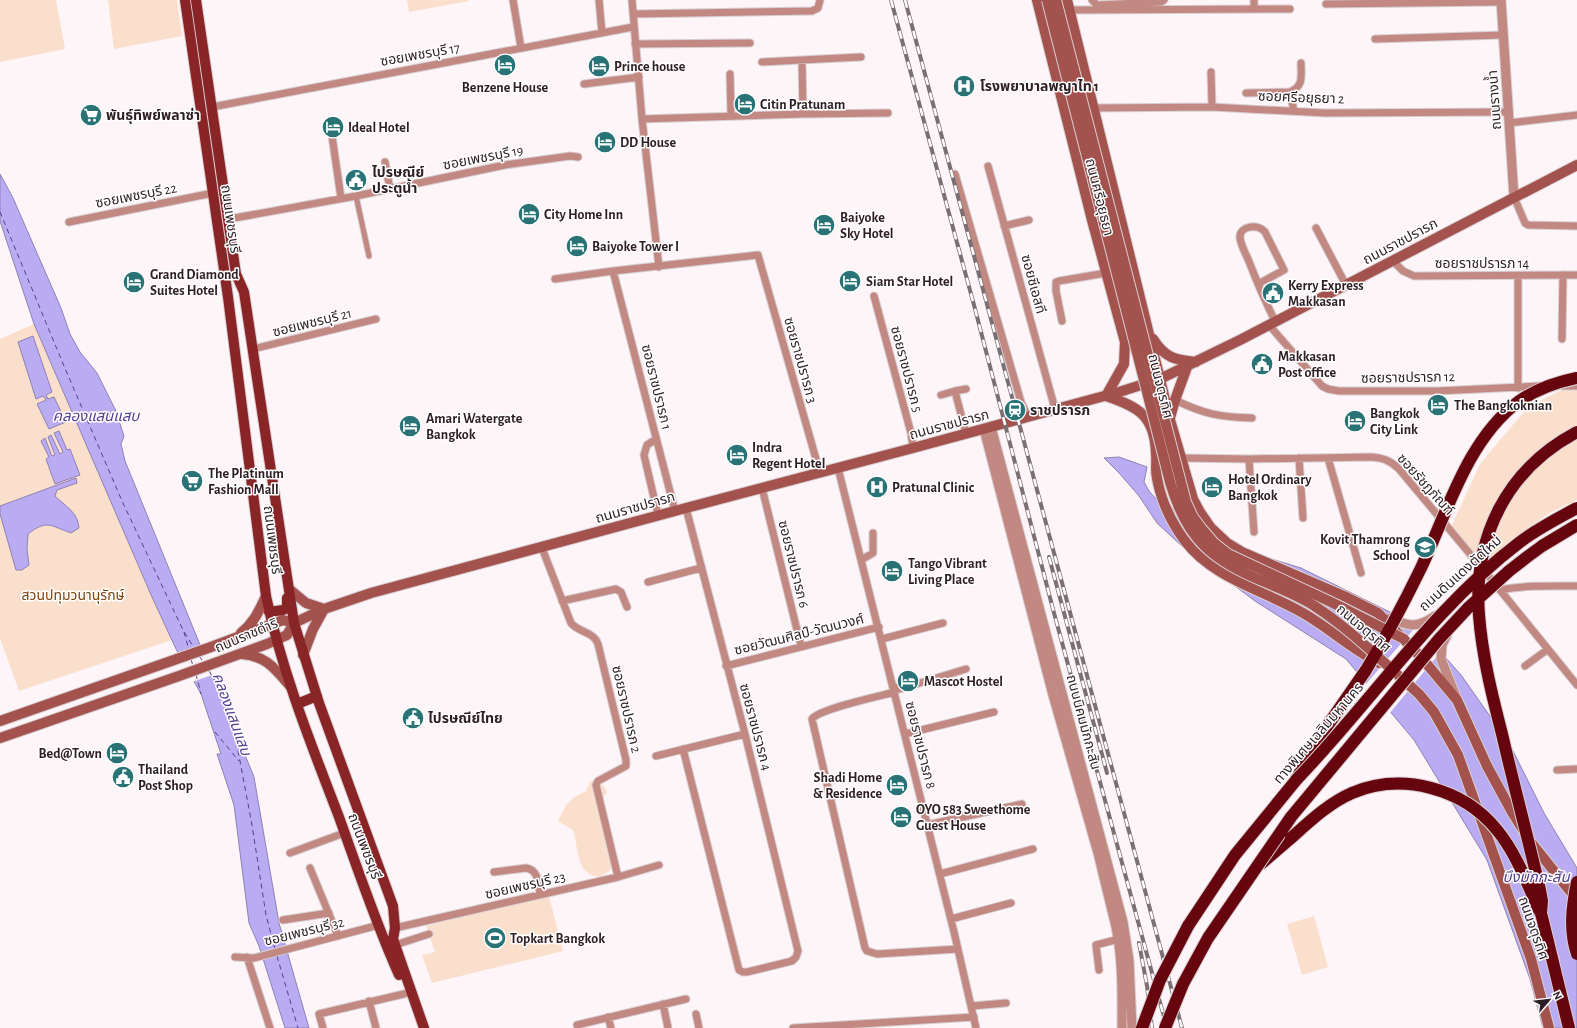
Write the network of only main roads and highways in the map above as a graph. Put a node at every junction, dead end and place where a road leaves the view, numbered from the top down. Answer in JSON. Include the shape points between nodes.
{"nodes":[{"id":1,"x":185,"y":0,"type":"edge"},
{"id":2,"x":196,"y":0,"type":"edge"},
{"id":3,"x":1037,"y":0,"type":"edge"},
{"id":4,"x":1047,"y":0,"type":"edge"},
{"id":5,"x":1056,"y":0,"type":"edge"},
{"id":6,"x":1069,"y":5,"type":"edge"},
{"id":7,"x":1577,"y":165,"type":"edge"},
{"id":8,"x":1107,"y":277,"type":"junction"},
{"id":9,"x":1135,"y":278,"type":"junction"},
{"id":10,"x":1148,"y":332,"type":"junction"},
{"id":11,"x":1197,"y":362,"type":"junction"},
{"id":12,"x":1187,"y":366,"type":"junction"},
{"id":13,"x":1577,"y":378,"type":"edge"},
{"id":14,"x":1160,"y":379,"type":"junction"},
{"id":15,"x":1106,"y":396,"type":"junction"},
{"id":16,"x":1170,"y":420,"type":"junction"},
{"id":17,"x":1577,"y":432,"type":"edge"},
{"id":18,"x":1187,"y":479,"type":"junction"},
{"id":19,"x":1161,"y":496,"type":"junction"},
{"id":20,"x":1577,"y":506,"type":"edge"},
{"id":21,"x":1577,"y":525,"type":"edge"},
{"id":22,"x":282,"y":543,"type":"junction"},
{"id":23,"x":289,"y":589,"type":"junction"},
{"id":24,"x":266,"y":596,"type":"junction"},
{"id":25,"x":324,"y":609,"type":"junction"},
{"id":26,"x":269,"y":612,"type":"junction"},
{"id":27,"x":272,"y":624,"type":"junction"},
{"id":28,"x":294,"y":624,"type":"junction"},
{"id":29,"x":235,"y":638,"type":"junction"},
{"id":30,"x":276,"y":640,"type":"junction"},
{"id":31,"x":1404,"y":640,"type":"junction"},
{"id":32,"x":240,"y":654,"type":"junction"},
{"id":33,"x":304,"y":655,"type":"junction"},
{"id":34,"x":1396,"y":673,"type":"junction"},
{"id":35,"x":291,"y":687,"type":"junction"},
{"id":36,"x":317,"y":696,"type":"junction"},
{"id":37,"x":297,"y":704,"type":"junction"},
{"id":38,"x":0,"y":721,"type":"edge"},
{"id":39,"x":0,"y":738,"type":"edge"},
{"id":40,"x":1297,"y":779,"type":"junction"},
{"id":41,"x":1259,"y":866,"type":"junction"},
{"id":42,"x":1577,"y":882,"type":"edge"},
{"id":43,"x":1577,"y":900,"type":"edge"},
{"id":44,"x":1541,"y":913,"type":"junction"},
{"id":45,"x":1577,"y":954,"type":"edge"},
{"id":46,"x":411,"y":990,"type":"junction"},
{"id":47,"x":424,"y":1028,"type":"edge"},
{"id":48,"x":1142,"y":1028,"type":"edge"},
{"id":49,"x":1165,"y":1028,"type":"edge"},
{"id":50,"x":1549,"y":1028,"type":"edge"},
{"id":51,"x":1568,"y":1028,"type":"edge"}],
"edges":[{"from":1,"to":24,"type":"main road","name":"ถนนเพชรบุรี","via":[[210,193],[228,297]]},
{"from":2,"to":22,"type":"main road","name":"ถนนเพชรบุรี","via":[[236,274],[244,292]]},
{"from":3,"to":8,"type":"main road","name":"ถนนศรีอยุธยา"},
{"from":4,"to":34,"type":"main road","name":"ถนนจตุรทิศ","bridge":true,"via":[[1170,482],[1185,522],[1209,551],[1226,564],[1315,606],[1336,620]]},
{"from":5,"to":31,"type":"main road","name":"ถนนจตุรทิศ","bridge":true,"via":[[1177,470],[1193,517],[1214,543],[1228,554],[1331,602]]},
{"from":6,"to":9,"type":"main road","name":"ถนนศรีอยุธยา"},
{"from":7,"to":11,"type":"main road","name":"ถนนราชปรารภ"},
{"from":8,"to":9,"type":"main road","via":[[1118,290],[1124,292],[1133,285]]},
{"from":8,"to":15,"type":"main road","name":"ถนนศรีอยุธยา","via":[[1125,342],[1126,355],[1124,364]]},
{"from":9,"to":10,"type":"main road","name":"ถนนศรีอยุธยา"},
{"from":10,"to":11,"type":"main road","via":[[1160,350],[1166,354],[1179,360]]},
{"from":10,"to":14,"type":"main road","name":"ถนนศรีอยุธยา"},
{"from":11,"to":12,"type":"main road","name":"ถนนราชปรารภ"},
{"from":12,"to":14,"type":"main road","name":"ถนนราชปรารภ"},
{"from":12,"to":16,"type":"main road"},
{"from":13,"to":40,"type":"highway","bridge":true,"via":[[1549,386],[1519,401],[1482,440],[1383,641],[1350,695],[1310,752]]},
{"from":14,"to":15,"type":"main road","name":"ถนนราชปรารภ"},
{"from":14,"to":16,"type":"main road","name":"ถนนจตุรทิศ"},
{"from":15,"to":19,"type":"main road","name":"ถนนจตุรทิศ","via":[[1123,402],[1147,418],[1154,433],[1156,477]]},
{"from":15,"to":25,"type":"main road","name":"ถนนราชปรารภ","via":[[675,510],[371,593]]},
{"from":16,"to":18,"type":"main road","name":"ถนนจตุรทิศ"},
{"from":17,"to":44,"type":"highway","bridge":true,"via":[[1540,456],[1511,488],[1495,516],[1480,572],[1479,613],[1484,655],[1540,890]]},
{"from":18,"to":19,"type":"main road","via":[[1177,474],[1166,477]]},
{"from":18,"to":31,"type":"main road","name":"ถนนจตุรทิศ","bridge":true,"via":[[1200,512],[1226,543],[1378,613]]},
{"from":19,"to":34,"type":"main road","name":"ถนนจตุรทิศ","bridge":true,"via":[[1185,541],[1211,566],[1303,613]]},
{"from":20,"to":40,"type":"highway","name":"ทางพิเศษเฉลิมมหานคร","bridge":true,"via":[[1521,541],[1463,592]]},
{"from":21,"to":41,"type":"highway","bridge":true,"via":[[1542,546],[1509,571],[1452,625],[1291,816]]},
{"from":22,"to":23,"type":"main road","name":"ถนนเพชรบุรี"},
{"from":22,"to":26,"type":"main road","via":[[280,546],[288,604],[283,610]]},
{"from":23,"to":25,"type":"main road","via":[[306,603]]},
{"from":23,"to":28,"type":"main road","name":"ถนนเพชรบุรี"},
{"from":24,"to":26,"type":"main road","name":"ถนนเพชรบุรี"},
{"from":24,"to":29,"type":"main road","via":[[250,626]]},
{"from":25,"to":28,"type":"main road","name":"ถนนราชปรารภ"},
{"from":25,"to":33,"type":"main road","via":[[313,629]]},
{"from":26,"to":27,"type":"main road","name":"ถนนเพชรบุรี"},
{"from":27,"to":28,"type":"main road","name":"ถนนราชดำริ","via":[[283,620]]},
{"from":27,"to":29,"type":"main road","name":"ถนนราชดำริ"},
{"from":27,"to":30,"type":"main road","name":"ถนนเพชรบุรี"},
{"from":28,"to":30,"type":"main road","name":"ถนนราชดำริ","via":[[287,635]]},
{"from":28,"to":33,"type":"main road","name":"ถนนเพชรบุรี"},
{"from":29,"to":38,"type":"main road","name":"ถนนราชดำริ"},
{"from":30,"to":32,"type":"main road","name":"ถนนราชดำริ"},
{"from":30,"to":35,"type":"main road","name":"ถนนเพชรบุรี"},
{"from":31,"to":43,"type":"main road","name":"ถนนจตุรทิศ","bridge":true,"via":[[1457,700],[1487,766],[1512,812],[1530,841]]},
{"from":32,"to":35,"type":"main road","via":[[264,659]]},
{"from":32,"to":39,"type":"main road","name":"ถนนราชดำริ"},
{"from":33,"to":36,"type":"main road","name":"ถนนเพชรบุรี"},
{"from":34,"to":50,"type":"main road","name":"ถนนจตุรทิศ","bridge":true,"via":[[1434,712],[1458,755],[1531,959]]},
{"from":35,"to":37,"type":"main road","name":"ถนนเพชรบุรี"},
{"from":36,"to":37,"type":"main road"},
{"from":36,"to":46,"type":"main road","name":"ถนนเพชรบุรี","via":[[386,884],[395,917],[393,939]]},
{"from":37,"to":46,"type":"main road","name":"ถนนเพชรบุรี","via":[[379,925],[402,981]]},
{"from":40,"to":48,"type":"highway","name":"ทางพิเศษเฉลิมมหานคร","bridge":true,"via":[[1235,855],[1188,926],[1160,980]]},
{"from":41,"to":44,"type":"highway","bridge":true,"via":[[1317,815],[1351,794],[1396,784],[1432,787],[1470,805],[1498,830],[1510,848]]},
{"from":41,"to":49,"type":"highway","bridge":true,"via":[[1216,926],[1197,958]]},
{"from":42,"to":45,"type":"highway","bridge":true,"via":[[1572,916]]},
{"from":44,"to":51,"type":"highway"},
{"from":46,"to":47,"type":"main road","name":"ถนนเพชรบุรี"}]}
